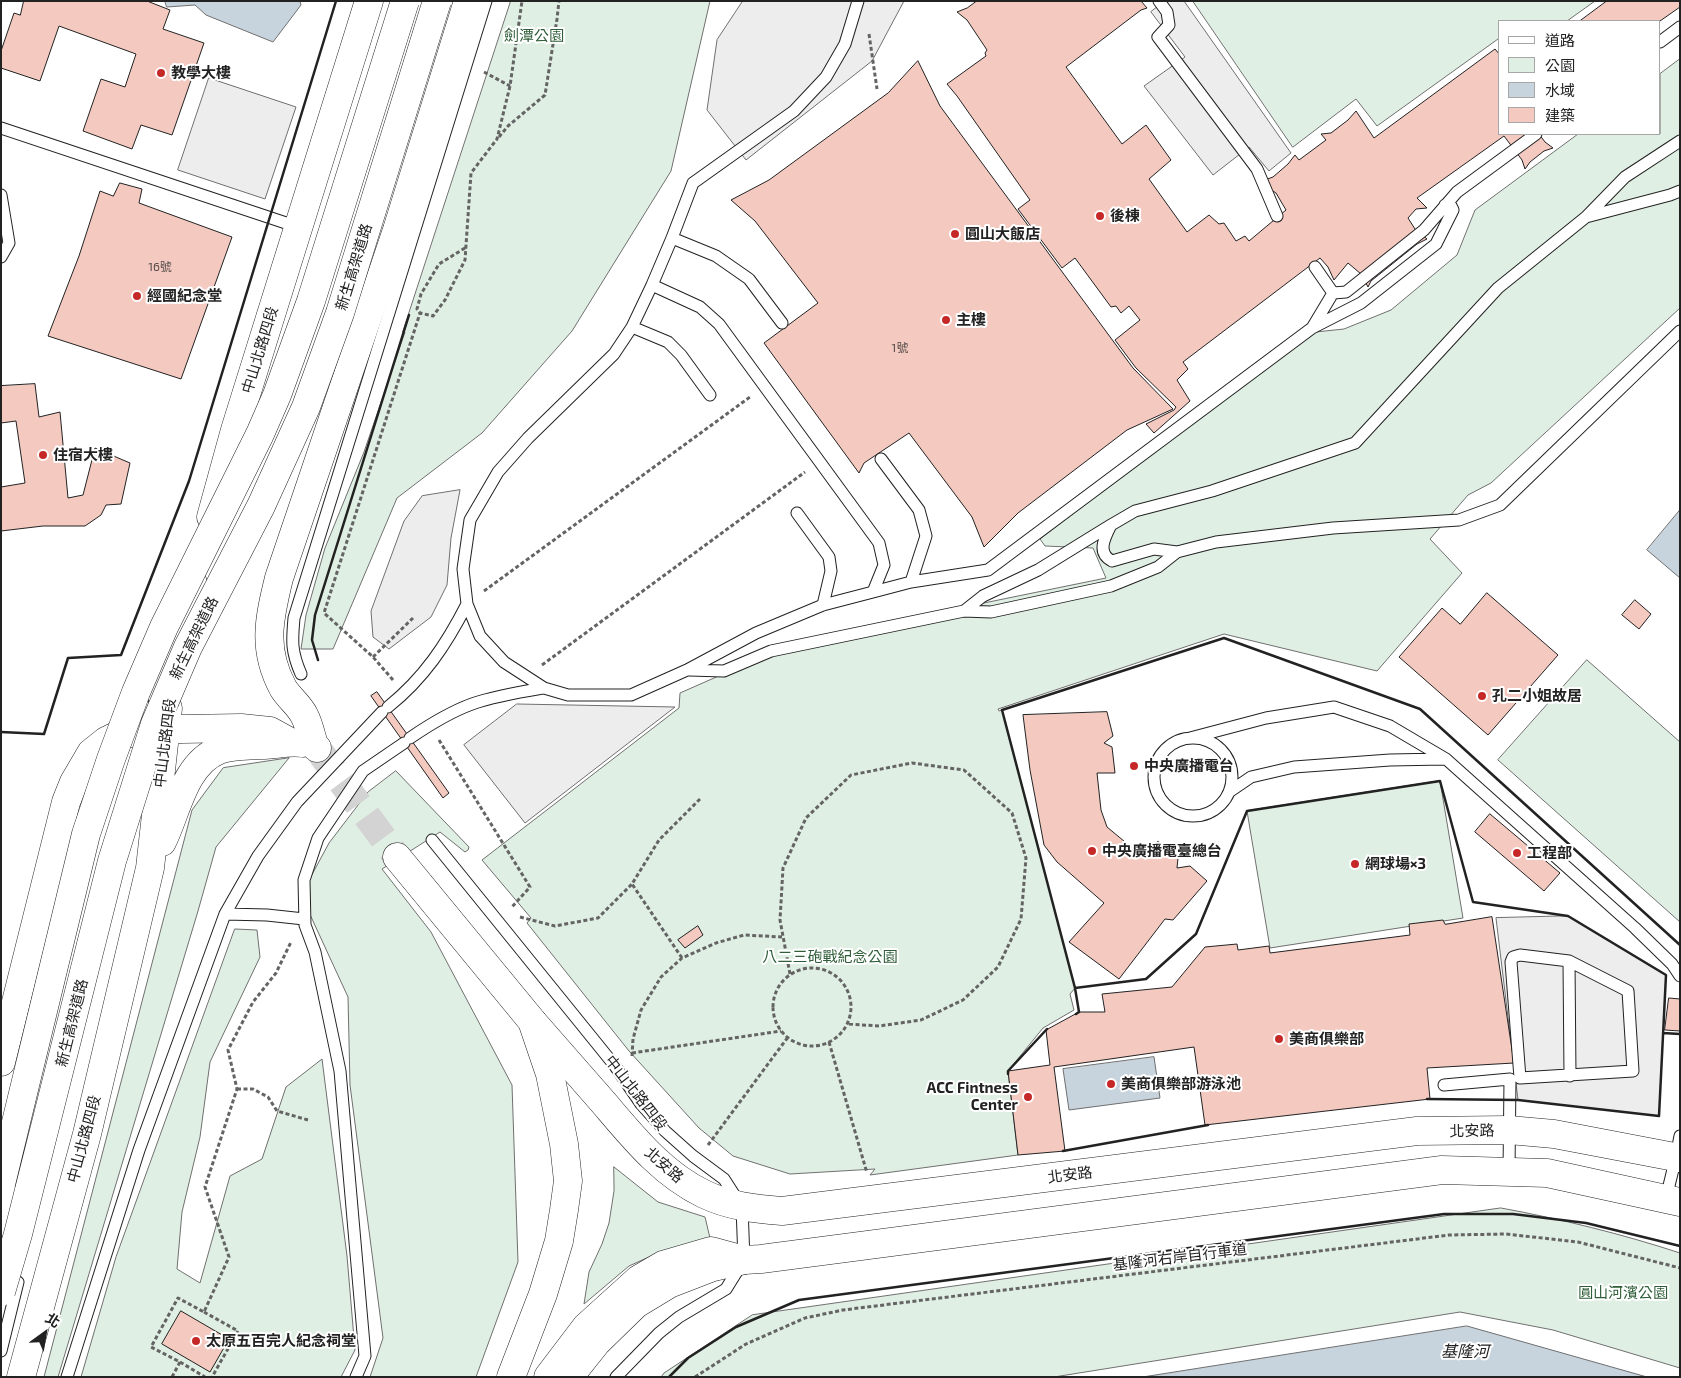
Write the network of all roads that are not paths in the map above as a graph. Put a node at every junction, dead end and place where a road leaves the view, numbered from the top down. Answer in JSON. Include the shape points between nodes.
{"nodes":[{"id":1,"x":369,"y":1,"type":"edge"},
{"id":2,"x":404,"y":1,"type":"edge"},
{"id":3,"x":437,"y":1,"type":"edge"},
{"id":4,"x":468,"y":1,"type":"edge"},
{"id":5,"x":486,"y":1,"type":"edge"},
{"id":6,"x":858,"y":1,"type":"edge"},
{"id":7,"x":1159,"y":1,"type":"edge"},
{"id":8,"x":1680,"y":27,"type":"edge"},
{"id":9,"x":1661,"y":41,"type":"edge"},
{"id":10,"x":1,"y":128,"type":"edge"},
{"id":11,"x":1535,"y":135,"type":"edge"},
{"id":12,"x":1680,"y":141,"type":"edge"},
{"id":13,"x":1680,"y":191,"type":"edge"},
{"id":14,"x":1,"y":195,"type":"edge"},
{"id":15,"x":1445,"y":205,"type":"junction"},
{"id":16,"x":1277,"y":216,"type":"dead end"},
{"id":17,"x":1586,"y":217,"type":"junction"},
{"id":18,"x":298,"y":227,"type":"junction"},
{"id":19,"x":672,"y":238,"type":"junction"},
{"id":20,"x":1,"y":257,"type":"edge"},
{"id":21,"x":1315,"y":267,"type":"dead end"},
{"id":22,"x":652,"y":285,"type":"junction"},
{"id":23,"x":1333,"y":292,"type":"junction"},
{"id":24,"x":782,"y":323,"type":"dead end"},
{"id":25,"x":632,"y":327,"type":"junction"},
{"id":26,"x":1312,"y":328,"type":"junction"},
{"id":27,"x":1680,"y":331,"type":"edge"},
{"id":28,"x":710,"y":395,"type":"dead end"},
{"id":29,"x":881,"y":459,"type":"dead end"},
{"id":30,"x":797,"y":513,"type":"dead end"},
{"id":31,"x":1110,"y":525,"type":"junction"},
{"id":32,"x":1177,"y":552,"type":"junction"},
{"id":33,"x":911,"y":582,"type":"junction"},
{"id":34,"x":873,"y":592,"type":"junction"},
{"id":35,"x":466,"y":604,"type":"junction"},
{"id":36,"x":823,"y":605,"type":"junction"},
{"id":37,"x":964,"y":611,"type":"junction"},
{"id":38,"x":687,"y":670,"type":"junction"},
{"id":39,"x":301,"y":674,"type":"dead end"},
{"id":40,"x":544,"y":688,"type":"junction"},
{"id":41,"x":156,"y":731,"type":"junction"},
{"id":42,"x":1190,"y":738,"type":"junction"},
{"id":43,"x":307,"y":745,"type":"junction"},
{"id":44,"x":1446,"y":759,"type":"junction"},
{"id":45,"x":1229,"y":792,"type":"junction"},
{"id":46,"x":432,"y":840,"type":"dead end"},
{"id":47,"x":397,"y":857,"type":"tunnel mouth"},
{"id":48,"x":150,"y":868,"type":"junction"},
{"id":49,"x":225,"y":914,"type":"junction"},
{"id":50,"x":305,"y":922,"type":"junction"},
{"id":51,"x":1569,"y":961,"type":"junction"},
{"id":52,"x":1680,"y":976,"type":"edge"},
{"id":53,"x":532,"y":1021,"type":"junction"},
{"id":54,"x":1,"y":1062,"type":"edge"},
{"id":55,"x":1570,"y":1076,"type":"junction"},
{"id":56,"x":1444,"y":1085,"type":"dead end"},
{"id":57,"x":1509,"y":1130,"type":"junction"},
{"id":58,"x":1679,"y":1151,"type":"edge"},
{"id":59,"x":1509,"y":1171,"type":"junction"},
{"id":60,"x":1,"y":1184,"type":"edge"},
{"id":61,"x":1673,"y":1200,"type":"edge"},
{"id":62,"x":742,"y":1207,"type":"junction"},
{"id":63,"x":25,"y":1251,"type":"dead end"},
{"id":64,"x":744,"y":1260,"type":"junction"},
{"id":65,"x":20,"y":1270,"type":"dead end"},
{"id":66,"x":1,"y":1292,"type":"edge"},
{"id":67,"x":1,"y":1351,"type":"edge"},
{"id":68,"x":21,"y":1377,"type":"edge"},
{"id":69,"x":67,"y":1377,"type":"edge"},
{"id":70,"x":356,"y":1377,"type":"edge"},
{"id":71,"x":511,"y":1377,"type":"edge"},
{"id":72,"x":548,"y":1377,"type":"edge"},
{"id":73,"x":569,"y":1377,"type":"edge"},
{"id":74,"x":616,"y":1377,"type":"edge"}],
"edges":[{"from":1,"to":18,"type":"main road","name":"中山北路四段"},
{"from":2,"to":60,"type":"main road","name":"新生高架道路","bridge":true,"via":[[312,300],[277,395],[164,627],[111,759],[86,834]]},
{"from":3,"to":66,"type":"main road","name":"新生高架道路","bridge":true,"via":[[340,312],[306,408],[261,506],[188,648],[155,724],[112,862],[21,1225]]},
{"from":4,"to":43,"type":"main road","via":[[397,230],[273,604],[269,628],[270,654],[283,688],[304,715]]},
{"from":5,"to":39,"type":"lane","via":[[294,618],[291,643]]},
{"from":6,"to":19,"type":"lane","via":[[845,44],[826,77],[794,111],[693,183]]},
{"from":7,"to":16,"type":"lane","via":[[1167,12],[1169,24],[1158,38],[1257,169]]},
{"from":8,"to":9,"type":"lane"},
{"from":10,"to":18,"type":"lane"},
{"from":11,"to":15,"type":"lane","via":[[1457,192]]},
{"from":12,"to":17,"type":"lane","via":[[1625,177]]},
{"from":13,"to":17,"type":"lane"},
{"from":14,"to":20,"type":"lane","via":[[9,243]]},
{"from":15,"to":23,"type":"lane","via":[[1424,230],[1346,292]]},
{"from":15,"to":26,"type":"lane","via":[[1453,210],[1436,244],[1361,303]]},
{"from":17,"to":31,"type":"lane","via":[[1498,288],[1355,443],[1212,492],[1135,511]]},
{"from":18,"to":41,"type":"main road","name":"中山北路四段","via":[[236,430]]},
{"from":19,"to":22,"type":"lane"},
{"from":19,"to":24,"type":"lane","via":[[716,256],[749,279]]},
{"from":21,"to":23,"type":"lane"},
{"from":22,"to":25,"type":"lane"},
{"from":22,"to":34,"type":"lane","via":[[700,307],[719,324],[879,543],[884,564]]},
{"from":23,"to":26,"type":"lane"},
{"from":25,"to":28,"type":"lane","via":[[668,342]]},
{"from":25,"to":35,"type":"lane","via":[[614,354],[498,472],[470,520],[464,569]]},
{"from":26,"to":33,"type":"lane","via":[[988,570]]},
{"from":27,"to":32,"type":"lane","via":[[1500,505],[1459,520],[1333,528],[1216,542]]},
{"from":29,"to":33,"type":"lane","via":[[919,510],[926,536]]},
{"from":30,"to":36,"type":"lane","via":[[829,557],[831,572]]},
{"from":31,"to":32,"type":"lane","via":[[1103,552],[1112,561],[1154,549]]},
{"from":31,"to":37,"type":"lane","via":[[1038,570],[983,596]]},
{"from":32,"to":37,"type":"lane","via":[[1158,567],[1111,586],[991,612]]},
{"from":33,"to":34,"type":"lane"},
{"from":34,"to":36,"type":"lane"},
{"from":35,"to":40,"type":"lane","via":[[480,636],[504,662]]},
{"from":35,"to":49,"type":"lane","via":[[451,635],[428,668],[297,802],[258,856]]},
{"from":36,"to":38,"type":"lane","via":[[756,633]]},
{"from":37,"to":38,"type":"lane","via":[[771,651],[724,670]]},
{"from":38,"to":40,"type":"lane","via":[[631,695],[568,695]]},
{"from":40,"to":50,"type":"lane","via":[[470,704],[430,725],[363,771],[318,838],[304,880]]},
{"from":41,"to":43,"type":"main road","via":[[241,728],[270,731]]},
{"from":41,"to":48,"type":"main road","name":"中山北路四段"},
{"from":41,"to":54,"type":"main road","via":[[116,736],[106,742],[91,753],[74,782],[66,802]]},
{"from":41,"to":63,"type":"lane","via":[[124,845]]},
{"from":42,"to":44,"type":"lane","via":[[1266,718],[1334,707],[1390,726]]},
{"from":42,"to":45,"type":"lane","via":[[1203,739],[1225,754],[1232,779]]},
{"from":42,"to":45,"type":"lane","via":[[1167,748],[1154,769],[1154,782],[1165,804],[1175,812],[1200,816],[1223,803]]},
{"from":43,"to":48,"type":"main road","via":[[236,746],[219,750],[202,760],[181,793]]},
{"from":44,"to":45,"type":"lane","via":[[1294,767],[1251,777]]},
{"from":44,"to":52,"type":"lane","via":[[1628,922],[1672,964]]},
{"from":46,"to":62,"type":"lane","name":"中山北路四段","via":[[615,1066],[641,1104],[665,1131],[724,1179]]},
{"from":47,"to":53,"type":"main road"},
{"from":48,"to":68,"type":"main road","name":"中山北路四段","via":[[87,1134]]},
{"from":49,"to":50,"type":"lane","via":[[267,915]]},
{"from":49,"to":69,"type":"lane","via":[[140,1150]]},
{"from":50,"to":70,"type":"lane","via":[[315,952],[340,1071],[366,1356]]},
{"from":51,"to":55,"type":"lane"},
{"from":51,"to":55,"type":"lane","via":[[1628,991],[1634,1071]]},
{"from":51,"to":55,"type":"lane","via":[[1520,956],[1513,957],[1511,962],[1520,1078]]},
{"from":53,"to":62,"type":"main road","name":"北安路","via":[[658,1162],[704,1194]]},
{"from":53,"to":71,"type":"main road","via":[[550,1074],[568,1182],[559,1241]]},
{"from":56,"to":57,"type":"lane","via":[[1510,1079]]},
{"from":57,"to":58,"type":"main road","name":"北安路"},
{"from":57,"to":59,"type":"lane"},
{"from":57,"to":62,"type":"main road","name":"北安路","via":[[1417,1131],[782,1211]]},
{"from":58,"to":61,"type":"lane"},
{"from":59,"to":61,"type":"main road","via":[[1547,1173]]},
{"from":59,"to":64,"type":"main road","via":[[1442,1170]]},
{"from":62,"to":64,"type":"lane"},
{"from":64,"to":72,"type":"main road","via":[[711,1251],[663,1265],[639,1279],[586,1327]]},
{"from":64,"to":73,"type":"main road","via":[[713,1267],[670,1284],[636,1304]]},
{"from":64,"to":74,"type":"lane","via":[[726,1289],[659,1333]]},
{"from":65,"to":67,"type":"lane"}]}
